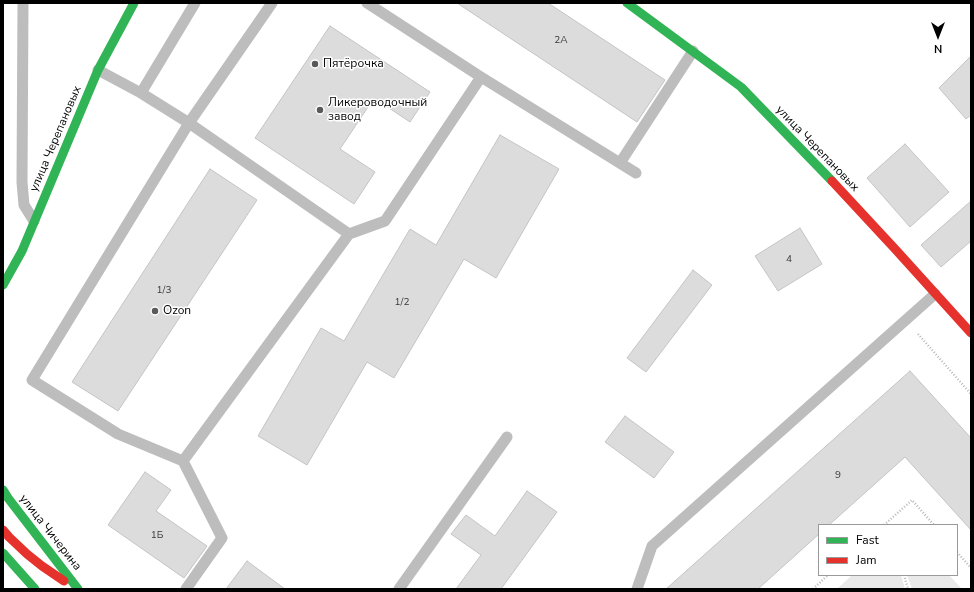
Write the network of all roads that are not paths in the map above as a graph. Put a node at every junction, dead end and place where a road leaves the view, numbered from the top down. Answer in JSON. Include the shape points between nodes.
{"nodes":[{"id":1,"x":23,"y":3,"type":"edge"},
{"id":2,"x":134,"y":3,"type":"edge"},
{"id":3,"x":195,"y":3,"type":"edge"},
{"id":4,"x":272,"y":3,"type":"edge"},
{"id":5,"x":367,"y":3,"type":"edge"},
{"id":6,"x":627,"y":3,"type":"edge"},
{"id":7,"x":693,"y":51,"type":"junction"},
{"id":8,"x":98,"y":70,"type":"junction"},
{"id":9,"x":481,"y":77,"type":"junction"},
{"id":10,"x":141,"y":93,"type":"junction"},
{"id":11,"x":189,"y":123,"type":"junction"},
{"id":12,"x":620,"y":163,"type":"junction"},
{"id":13,"x":636,"y":173,"type":"dead end"},
{"id":14,"x":34,"y":221,"type":"junction"},
{"id":15,"x":348,"y":234,"type":"junction"},
{"id":16,"x":3,"y":285,"type":"edge"},
{"id":17,"x":935,"y":294,"type":"junction"},
{"id":18,"x":971,"y":333,"type":"edge"},
{"id":19,"x":507,"y":437,"type":"dead end"},
{"id":20,"x":183,"y":462,"type":"junction"},
{"id":21,"x":3,"y":490,"type":"edge"},
{"id":22,"x":3,"y":530,"type":"edge"},
{"id":23,"x":3,"y":553,"type":"edge"},
{"id":24,"x":35,"y":589,"type":"edge"},
{"id":25,"x":77,"y":589,"type":"edge"},
{"id":26,"x":186,"y":589,"type":"edge"},
{"id":27,"x":399,"y":589,"type":"edge"},
{"id":28,"x":637,"y":589,"type":"edge"}],
"edges":[{"from":1,"to":14,"type":"lane","via":[[22,182],[24,205]]},
{"from":2,"to":8,"type":"street","name":"улица Черепановых"},
{"from":3,"to":10,"type":"lane"},
{"from":4,"to":11,"type":"lane"},
{"from":5,"to":9,"type":"lane"},
{"from":6,"to":7,"type":"street","name":"улица Черепановых"},
{"from":7,"to":12,"type":"lane"},
{"from":7,"to":17,"type":"street","name":"улица Черепановых","via":[[741,87]]},
{"from":8,"to":10,"type":"lane"},
{"from":8,"to":14,"type":"street","name":"улица Черепановых"},
{"from":9,"to":12,"type":"lane"},
{"from":9,"to":15,"type":"lane","via":[[385,221]]},
{"from":10,"to":11,"type":"lane"},
{"from":11,"to":15,"type":"lane"},
{"from":11,"to":20,"type":"lane","via":[[32,380],[118,434]]},
{"from":12,"to":13,"type":"lane"},
{"from":14,"to":16,"type":"street","name":"улица Черепановых","via":[[22,251]]},
{"from":15,"to":20,"type":"lane"},
{"from":17,"to":18,"type":"street","name":"улица Черепановых"},
{"from":17,"to":28,"type":"lane","via":[[652,546]]},
{"from":19,"to":27,"type":"lane"},
{"from":20,"to":26,"type":"lane","via":[[222,538]]},
{"from":21,"to":25,"type":"street","name":"улица Чичерина"},
{"from":22,"to":25,"type":"street","via":[[42,566]]},
{"from":23,"to":24,"type":"street"}]}
